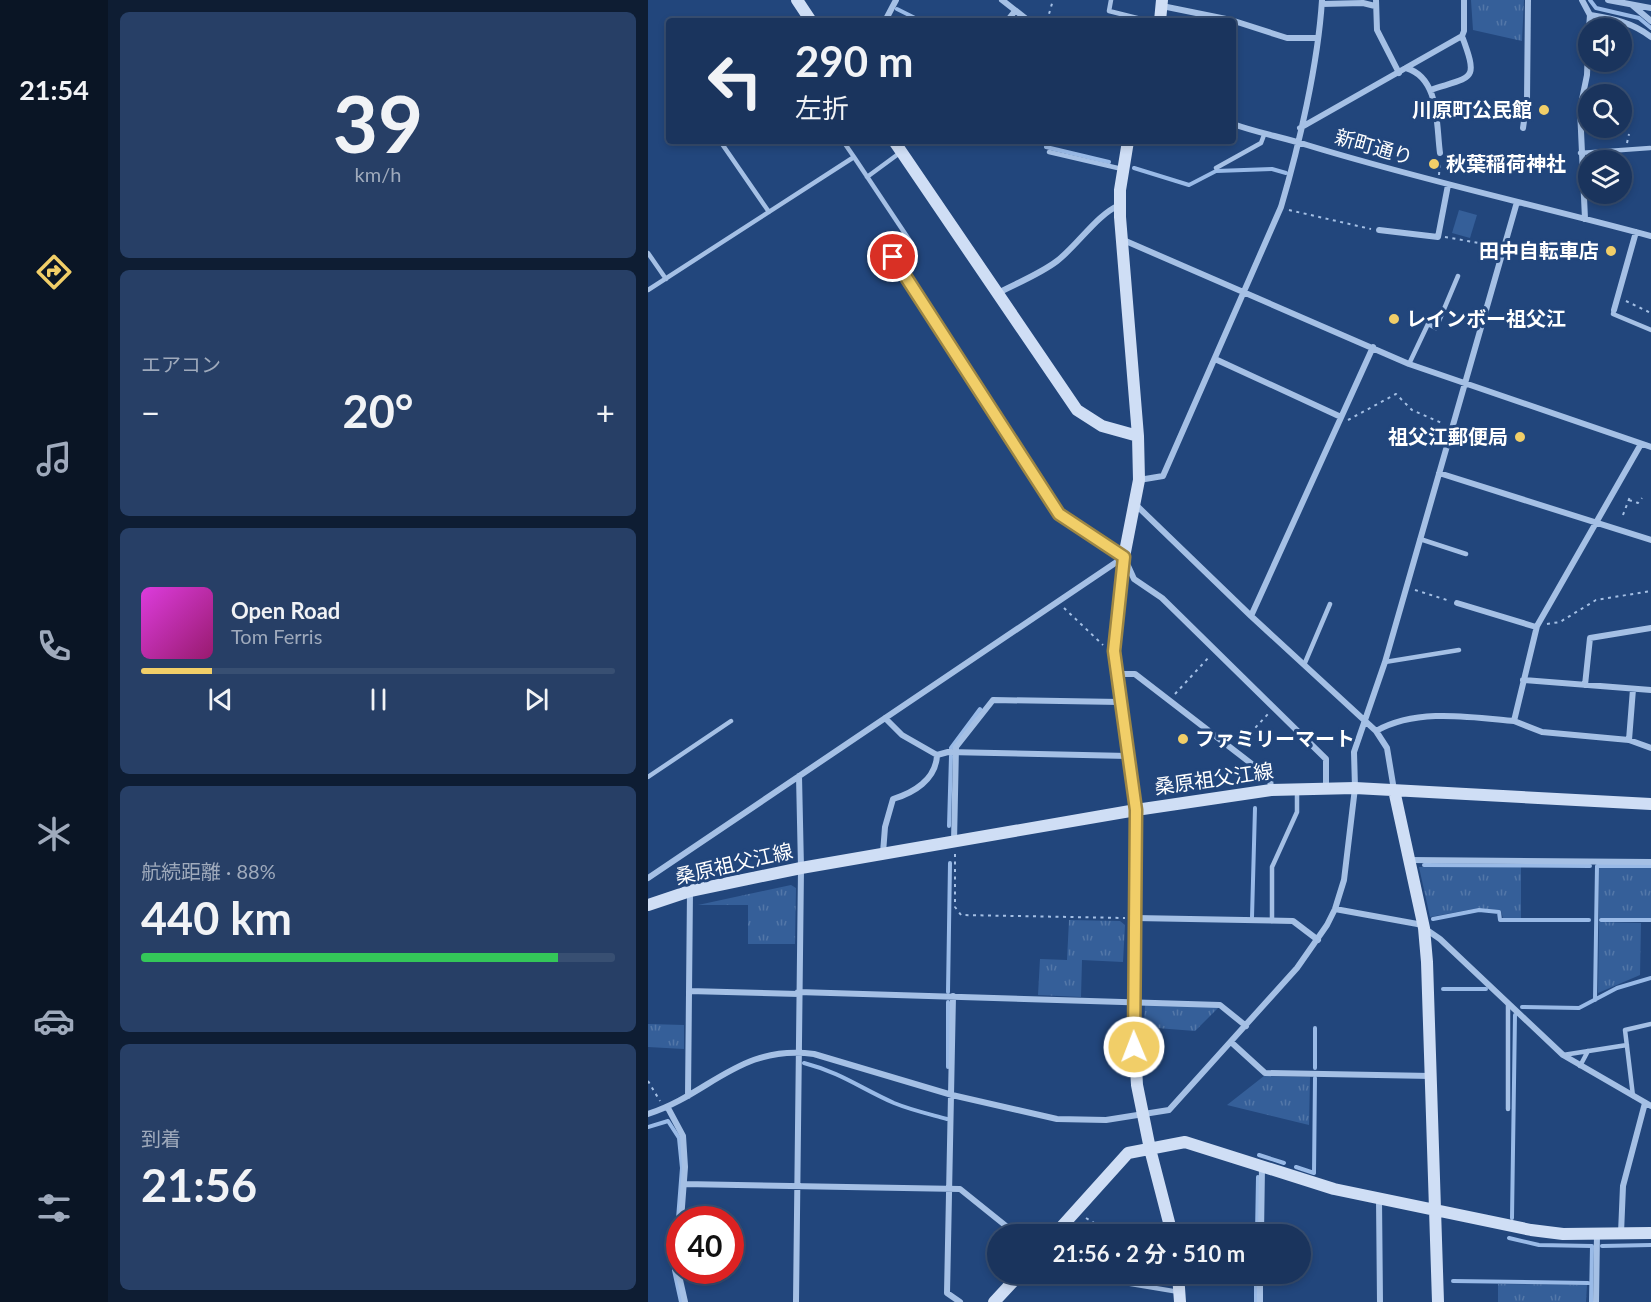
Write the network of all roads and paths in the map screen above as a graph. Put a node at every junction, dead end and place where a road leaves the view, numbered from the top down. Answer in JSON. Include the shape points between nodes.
{"nodes":[{"id":1,"x":797,"y":0,"type":"edge"},
{"id":2,"x":896,"y":0,"type":"edge"},
{"id":3,"x":1002,"y":0,"type":"edge"},
{"id":4,"x":1053,"y":0,"type":"edge"},
{"id":5,"x":1111,"y":0,"type":"edge"},
{"id":6,"x":1464,"y":0,"type":"edge"},
{"id":7,"x":1528,"y":0,"type":"edge"},
{"id":8,"x":1582,"y":0,"type":"edge"},
{"id":9,"x":1608,"y":0,"type":"edge"},
{"id":10,"x":1322,"y":2,"type":"edge"},
{"id":11,"x":1162,"y":3,"type":"edge"},
{"id":12,"x":1376,"y":3,"type":"edge"},
{"id":13,"x":1631,"y":4,"type":"junction"},
{"id":14,"x":1651,"y":8,"type":"edge"},
{"id":15,"x":1015,"y":11,"type":"junction"},
{"id":16,"x":1590,"y":15,"type":"junction"},
{"id":17,"x":809,"y":18,"type":"edge"},
{"id":18,"x":887,"y":18,"type":"edge"},
{"id":19,"x":1009,"y":18,"type":"edge"},
{"id":20,"x":1025,"y":18,"type":"edge"},
{"id":21,"x":1048,"y":18,"type":"edge"},
{"id":22,"x":1137,"y":18,"type":"edge"},
{"id":23,"x":1160,"y":18,"type":"edge"},
{"id":24,"x":1223,"y":18,"type":"edge"},
{"id":25,"x":1590,"y":18,"type":"edge"},
{"id":26,"x":1651,"y":21,"type":"edge"},
{"id":27,"x":1236,"y":22,"type":"edge"},
{"id":28,"x":1462,"y":36,"type":"junction"},
{"id":29,"x":1651,"y":37,"type":"edge"},
{"id":30,"x":1318,"y":38,"type":"junction"},
{"id":31,"x":1406,"y":69,"type":"junction"},
{"id":32,"x":1587,"y":72,"type":"edge"},
{"id":33,"x":1399,"y":73,"type":"junction"},
{"id":34,"x":1430,"y":90,"type":"junction"},
{"id":35,"x":1236,"y":125,"type":"edge"},
{"id":36,"x":1300,"y":128,"type":"junction"},
{"id":37,"x":1523,"y":128,"type":"dead end"},
{"id":38,"x":1264,"y":135,"type":"junction"},
{"id":39,"x":1297,"y":142,"type":"junction"},
{"id":40,"x":722,"y":144,"type":"edge"},
{"id":41,"x":845,"y":144,"type":"edge"},
{"id":42,"x":1127,"y":144,"type":"edge"},
{"id":43,"x":900,"y":146,"type":"edge"},
{"id":44,"x":1650,"y":148,"type":"edge"},
{"id":45,"x":1581,"y":150,"type":"edge"},
{"id":46,"x":1622,"y":150,"type":"edge"},
{"id":47,"x":1049,"y":152,"type":"dead end"},
{"id":48,"x":1440,"y":153,"type":"joint"},
{"id":49,"x":854,"y":157,"type":"junction"},
{"id":50,"x":1216,"y":168,"type":"dead end"},
{"id":51,"x":1122,"y":169,"type":"junction"},
{"id":52,"x":867,"y":177,"type":"junction"},
{"id":53,"x":1439,"y":183,"type":"junction"},
{"id":54,"x":1448,"y":185,"type":"junction"},
{"id":55,"x":1517,"y":202,"type":"junction"},
{"id":56,"x":1586,"y":204,"type":"edge"},
{"id":57,"x":1120,"y":205,"type":"junction"},
{"id":58,"x":1281,"y":207,"type":"junction"},
{"id":59,"x":769,"y":212,"type":"junction"},
{"id":60,"x":1585,"y":219,"type":"junction"},
{"id":61,"x":1379,"y":230,"type":"joint"},
{"id":62,"x":1636,"y":232,"type":"junction"},
{"id":63,"x":1651,"y":236,"type":"edge"},
{"id":64,"x":1438,"y":237,"type":"junction"},
{"id":65,"x":1121,"y":239,"type":"junction"},
{"id":66,"x":1504,"y":248,"type":"junction"},
{"id":67,"x":648,"y":253,"type":"edge"},
{"id":68,"x":1458,"y":276,"type":"dead end"},
{"id":69,"x":666,"y":279,"type":"junction"},
{"id":70,"x":648,"y":290,"type":"edge"},
{"id":71,"x":1244,"y":292,"type":"junction"},
{"id":72,"x":998,"y":293,"type":"junction"},
{"id":73,"x":1618,"y":298,"type":"junction"},
{"id":74,"x":1614,"y":310,"type":"joint"},
{"id":75,"x":1651,"y":313,"type":"edge"},
{"id":76,"x":1651,"y":330,"type":"edge"},
{"id":77,"x":1373,"y":347,"type":"junction"},
{"id":78,"x":1215,"y":358,"type":"junction"},
{"id":79,"x":1409,"y":364,"type":"junction"},
{"id":80,"x":1466,"y":383,"type":"junction"},
{"id":81,"x":1340,"y":420,"type":"junction"},
{"id":82,"x":1453,"y":427,"type":"junction"},
{"id":83,"x":1138,"y":436,"type":"junction"},
{"id":84,"x":1641,"y":444,"type":"junction"},
{"id":85,"x":1651,"y":447,"type":"edge"},
{"id":86,"x":1439,"y":473,"type":"junction"},
{"id":87,"x":1139,"y":480,"type":"junction"},
{"id":88,"x":1631,"y":494,"type":"dead end"},
{"id":89,"x":1641,"y":498,"type":"dead end"},
{"id":90,"x":1629,"y":500,"type":"junction"},
{"id":91,"x":1134,"y":503,"type":"junction"},
{"id":92,"x":1623,"y":515,"type":"dead end"},
{"id":93,"x":1596,"y":522,"type":"junction"},
{"id":94,"x":1420,"y":539,"type":"junction"},
{"id":95,"x":1651,"y":540,"type":"edge"},
{"id":96,"x":1466,"y":554,"type":"dead end"},
{"id":97,"x":1124,"y":557,"type":"junction"},
{"id":98,"x":1407,"y":587,"type":"junction"},
{"id":99,"x":1651,"y":591,"type":"edge"},
{"id":100,"x":1058,"y":601,"type":"junction"},
{"id":101,"x":1457,"y":603,"type":"joint"},
{"id":102,"x":1329,"y":604,"type":"dead end"},
{"id":103,"x":1251,"y":616,"type":"junction"},
{"id":104,"x":1537,"y":627,"type":"junction"},
{"id":105,"x":1651,"y":628,"type":"edge"},
{"id":106,"x":1215,"y":650,"type":"junction"},
{"id":107,"x":1114,"y":651,"type":"junction"},
{"id":108,"x":1459,"y":651,"type":"dead end"},
{"id":109,"x":1385,"y":662,"type":"junction"},
{"id":110,"x":1304,"y":665,"type":"junction"},
{"id":111,"x":1117,"y":674,"type":"junction"},
{"id":112,"x":1524,"y":680,"type":"junction"},
{"id":113,"x":1585,"y":685,"type":"junction"},
{"id":114,"x":1633,"y":689,"type":"junction"},
{"id":115,"x":1651,"y":690,"type":"edge"},
{"id":116,"x":1169,"y":700,"type":"junction"},
{"id":117,"x":1120,"y":702,"type":"junction"},
{"id":118,"x":1273,"y":707,"type":"junction"},
{"id":119,"x":885,"y":718,"type":"junction"},
{"id":120,"x":731,"y":721,"type":"dead end"},
{"id":121,"x":1514,"y":721,"type":"junction"},
{"id":122,"x":1366,"y":722,"type":"junction"},
{"id":123,"x":1376,"y":731,"type":"junction"},
{"id":124,"x":1629,"y":740,"type":"junction"},
{"id":125,"x":1651,"y":748,"type":"edge"},
{"id":126,"x":1234,"y":751,"type":"junction"},
{"id":127,"x":956,"y":752,"type":"junction"},
{"id":128,"x":937,"y":756,"type":"junction"},
{"id":129,"x":1129,"y":756,"type":"junction"},
{"id":130,"x":799,"y":776,"type":"junction"},
{"id":131,"x":648,"y":777,"type":"edge"},
{"id":132,"x":1326,"y":788,"type":"junction"},
{"id":133,"x":1355,"y":788,"type":"junction"},
{"id":134,"x":1297,"y":789,"type":"junction"},
{"id":135,"x":1271,"y":790,"type":"junction"},
{"id":136,"x":1394,"y":790,"type":"junction"},
{"id":137,"x":1651,"y":804,"type":"edge"},
{"id":138,"x":1136,"y":810,"type":"junction"},
{"id":139,"x":954,"y":842,"type":"junction"},
{"id":140,"x":884,"y":854,"type":"junction"},
{"id":141,"x":1409,"y":860,"type":"junction"},
{"id":142,"x":1651,"y":862,"type":"edge"},
{"id":143,"x":801,"y":868,"type":"junction"},
{"id":144,"x":648,"y":878,"type":"edge"},
{"id":145,"x":690,"y":891,"type":"junction"},
{"id":146,"x":648,"y":905,"type":"edge"},
{"id":147,"x":1335,"y":909,"type":"junction"},
{"id":148,"x":1135,"y":918,"type":"junction"},
{"id":149,"x":1272,"y":921,"type":"junction"},
{"id":150,"x":1424,"y":926,"type":"junction"},
{"id":151,"x":1317,"y":940,"type":"junction"},
{"id":152,"x":689,"y":991,"type":"junction"},
{"id":153,"x":798,"y":993,"type":"junction"},
{"id":154,"x":953,"y":996,"type":"junction"},
{"id":155,"x":1134,"y":1001,"type":"junction"},
{"id":156,"x":1508,"y":1004,"type":"junction"},
{"id":157,"x":1651,"y":1024,"type":"edge"},
{"id":158,"x":1246,"y":1026,"type":"junction"},
{"id":159,"x":1231,"y":1042,"type":"junction"},
{"id":160,"x":1627,"y":1045,"type":"junction"},
{"id":161,"x":1588,"y":1051,"type":"junction"},
{"id":162,"x":798,"y":1052,"type":"junction"},
{"id":163,"x":1563,"y":1054,"type":"junction"},
{"id":164,"x":1580,"y":1066,"type":"junction"},
{"id":165,"x":1431,"y":1076,"type":"junction"},
{"id":166,"x":648,"y":1082,"type":"edge"},
{"id":167,"x":952,"y":1095,"type":"junction"},
{"id":168,"x":688,"y":1096,"type":"junction"},
{"id":169,"x":1634,"y":1096,"type":"junction"},
{"id":170,"x":1648,"y":1104,"type":"edge"},
{"id":171,"x":666,"y":1108,"type":"junction"},
{"id":172,"x":1508,"y":1109,"type":"dead end"},
{"id":173,"x":648,"y":1114,"type":"edge"},
{"id":174,"x":1142,"y":1114,"type":"junction"},
{"id":175,"x":1150,"y":1149,"type":"junction"},
{"id":176,"x":1262,"y":1166,"type":"junction"},
{"id":177,"x":684,"y":1184,"type":"junction"},
{"id":178,"x":797,"y":1186,"type":"junction"},
{"id":179,"x":948,"y":1188,"type":"junction"},
{"id":180,"x":1379,"y":1199,"type":"junction"},
{"id":181,"x":682,"y":1206,"type":"edge"},
{"id":182,"x":1076,"y":1211,"type":"junction"},
{"id":183,"x":1436,"y":1211,"type":"junction"},
{"id":184,"x":1004,"y":1224,"type":"edge"},
{"id":185,"x":1064,"y":1224,"type":"edge"},
{"id":186,"x":1093,"y":1224,"type":"edge"},
{"id":187,"x":1169,"y":1224,"type":"edge"},
{"id":188,"x":1261,"y":1224,"type":"edge"},
{"id":189,"x":1597,"y":1233,"type":"junction"},
{"id":190,"x":1621,"y":1233,"type":"junction"},
{"id":191,"x":1651,"y":1233,"type":"edge"},
{"id":192,"x":681,"y":1284,"type":"edge"},
{"id":193,"x":1011,"y":1284,"type":"edge"},
{"id":194,"x":1127,"y":1284,"type":"edge"},
{"id":195,"x":1260,"y":1284,"type":"edge"},
{"id":196,"x":1180,"y":1297,"type":"edge"},
{"id":197,"x":685,"y":1302,"type":"edge"},
{"id":198,"x":796,"y":1302,"type":"edge"},
{"id":199,"x":960,"y":1302,"type":"edge"},
{"id":200,"x":994,"y":1302,"type":"edge"},
{"id":201,"x":1260,"y":1302,"type":"edge"},
{"id":202,"x":1380,"y":1302,"type":"edge"},
{"id":203,"x":1438,"y":1302,"type":"edge"},
{"id":204,"x":1596,"y":1302,"type":"edge"}],
"edges":[{"from":1,"to":17,"type":"street"},
{"from":2,"to":18,"type":"street"},
{"from":3,"to":15,"type":"street"},
{"from":4,"to":21,"type":"path"},
{"from":5,"to":22,"type":"lane","via":[[1109,11]]},
{"from":6,"to":28,"type":"street"},
{"from":7,"to":37,"type":"street"},
{"from":8,"to":16,"type":"street"},
{"from":9,"to":13,"type":"street"},
{"from":10,"to":12,"type":"street"},
{"from":10,"to":30,"type":"street"},
{"from":11,"to":23,"type":"street"},
{"from":11,"to":24,"type":"street"},
{"from":12,"to":33,"type":"street","via":[[1377,30]]},
{"from":13,"to":14,"type":"street"},
{"from":13,"to":26,"type":"street"},
{"from":15,"to":19,"type":"street"},
{"from":15,"to":20,"type":"street"},
{"from":16,"to":25,"type":"street"},
{"from":16,"to":29,"type":"street","via":[[1625,21]]},
{"from":27,"to":30,"type":"street","via":[[1287,38]]},
{"from":28,"to":31,"type":"street"},
{"from":28,"to":34,"type":"street","via":[[1472,71],[1464,79]]},
{"from":30,"to":36,"type":"street"},
{"from":31,"to":33,"type":"street"},
{"from":31,"to":34,"type":"street","via":[[1418,72]]},
{"from":32,"to":45,"type":"street","via":[[1580,109]]},
{"from":33,"to":36,"type":"street"},
{"from":34,"to":48,"type":"street"},
{"from":35,"to":38,"type":"street","name":"新町通り"},
{"from":36,"to":39,"type":"street"},
{"from":38,"to":39,"type":"street","name":"新町通り"},
{"from":38,"to":50,"type":"lane","via":[[1261,143]]},
{"from":39,"to":53,"type":"street","name":"新町通り"},
{"from":39,"to":58,"type":"street"},
{"from":40,"to":59,"type":"lane"},
{"from":41,"to":49,"type":"lane"},
{"from":42,"to":51,"type":"street"},
{"from":43,"to":52,"type":"lane"},
{"from":43,"to":72,"type":"street"},
{"from":44,"to":46,"type":"lane"},
{"from":47,"to":51,"type":"lane"},
{"from":48,"to":53,"type":"path"},
{"from":49,"to":52,"type":"lane"},
{"from":49,"to":59,"type":"lane"},
{"from":51,"to":57,"type":"street"},
{"from":52,"to":97,"type":"lane","via":[[912,244],[893,257],[1059,514]]},
{"from":53,"to":54,"type":"street","name":"新町通り"},
{"from":54,"to":55,"type":"street","name":"新町通り"},
{"from":54,"to":64,"type":"street"},
{"from":55,"to":60,"type":"street","name":"新町通り"},
{"from":55,"to":66,"type":"street"},
{"from":56,"to":60,"type":"street"},
{"from":57,"to":65,"type":"street"},
{"from":57,"to":72,"type":"street","via":[[1107,210],[1056,262]]},
{"from":58,"to":61,"type":"path"},
{"from":58,"to":71,"type":"street"},
{"from":59,"to":69,"type":"lane"},
{"from":60,"to":62,"type":"street","name":"新町通り"},
{"from":61,"to":64,"type":"street"},
{"from":62,"to":63,"type":"street","name":"新町通り"},
{"from":62,"to":73,"type":"street"},
{"from":64,"to":66,"type":"path"},
{"from":65,"to":71,"type":"street"},
{"from":65,"to":83,"type":"street"},
{"from":66,"to":80,"type":"street"},
{"from":67,"to":69,"type":"lane"},
{"from":68,"to":79,"type":"lane","via":[[1436,328],[1428,324]]},
{"from":69,"to":70,"type":"lane"},
{"from":71,"to":77,"type":"street"},
{"from":71,"to":78,"type":"street"},
{"from":72,"to":83,"type":"street","via":[[1077,410],[1102,426]]},
{"from":73,"to":74,"type":"street"},
{"from":73,"to":75,"type":"path"},
{"from":74,"to":76,"type":"lane","via":[[1613,314]]},
{"from":77,"to":79,"type":"street"},
{"from":77,"to":81,"type":"street"},
{"from":78,"to":81,"type":"street"},
{"from":78,"to":87,"type":"street","via":[[1163,476]]},
{"from":79,"to":80,"type":"street"},
{"from":80,"to":82,"type":"street"},
{"from":80,"to":84,"type":"street"},
{"from":81,"to":82,"type":"path","via":[[1360,416],[1396,394],[1412,411]]},
{"from":81,"to":103,"type":"street"},
{"from":82,"to":86,"type":"street"},
{"from":83,"to":87,"type":"street"},
{"from":84,"to":85,"type":"street"},
{"from":84,"to":93,"type":"street"},
{"from":86,"to":93,"type":"street"},
{"from":86,"to":94,"type":"street"},
{"from":87,"to":91,"type":"street"},
{"from":88,"to":90,"type":"path"},
{"from":89,"to":90,"type":"path","via":[[1638,503]]},
{"from":90,"to":92,"type":"path"},
{"from":91,"to":97,"type":"street"},
{"from":91,"to":103,"type":"street"},
{"from":93,"to":95,"type":"street"},
{"from":93,"to":104,"type":"street"},
{"from":94,"to":96,"type":"lane"},
{"from":94,"to":98,"type":"street"},
{"from":97,"to":100,"type":"street"},
{"from":97,"to":106,"type":"street","via":[[1134,579],[1162,598]]},
{"from":97,"to":107,"type":"street"},
{"from":98,"to":101,"type":"path"},
{"from":98,"to":109,"type":"street"},
{"from":99,"to":104,"type":"path","via":[[1596,600],[1560,622]]},
{"from":100,"to":107,"type":"path","via":[[1098,642]]},
{"from":100,"to":119,"type":"street"},
{"from":101,"to":104,"type":"street"},
{"from":102,"to":110,"type":"lane"},
{"from":103,"to":110,"type":"street"},
{"from":104,"to":112,"type":"street"},
{"from":105,"to":113,"type":"street","via":[[1590,638]]},
{"from":106,"to":116,"type":"path"},
{"from":106,"to":118,"type":"street"},
{"from":107,"to":111,"type":"street"},
{"from":108,"to":109,"type":"lane"},
{"from":109,"to":122,"type":"street"},
{"from":110,"to":122,"type":"street"},
{"from":111,"to":116,"type":"street","via":[[1135,674]]},
{"from":111,"to":117,"type":"street"},
{"from":112,"to":113,"type":"street"},
{"from":112,"to":121,"type":"street"},
{"from":113,"to":114,"type":"street"},
{"from":114,"to":115,"type":"street"},
{"from":114,"to":124,"type":"street"},
{"from":116,"to":126,"type":"street"},
{"from":117,"to":127,"type":"street","via":[[993,700]]},
{"from":117,"to":129,"type":"street"},
{"from":118,"to":126,"type":"path"},
{"from":118,"to":132,"type":"street","via":[[1326,759]]},
{"from":119,"to":128,"type":"street","via":[[902,735]]},
{"from":119,"to":130,"type":"street"},
{"from":120,"to":131,"type":"lane"},
{"from":121,"to":123,"type":"street","via":[[1442,715]]},
{"from":121,"to":124,"type":"street","via":[[1542,732]]},
{"from":122,"to":123,"type":"street"},
{"from":122,"to":133,"type":"street","via":[[1354,752]]},
{"from":123,"to":136,"type":"street","via":[[1387,748]]},
{"from":124,"to":125,"type":"street"},
{"from":126,"to":135,"type":"street","via":[[1270,778]]},
{"from":127,"to":128,"type":"street"},
{"from":127,"to":129,"type":"street"},
{"from":127,"to":139,"type":"street"},
{"from":128,"to":140,"type":"street","via":[[924,784],[913,793],[893,799],[885,827]]},
{"from":129,"to":138,"type":"street"},
{"from":130,"to":143,"type":"street"},
{"from":130,"to":144,"type":"street"},
{"from":132,"to":133,"type":"street","name":"桑原祖父江線"},
{"from":132,"to":134,"type":"street","name":"桑原祖父江線"},
{"from":133,"to":136,"type":"street","name":"桑原祖父江線"},
{"from":133,"to":147,"type":"street","via":[[1344,880]]},
{"from":134,"to":135,"type":"street","name":"桑原祖父江線"},
{"from":134,"to":149,"type":"lane","via":[[1297,812],[1272,867]]},
{"from":135,"to":138,"type":"street","name":"桑原祖父江線"},
{"from":136,"to":137,"type":"street","name":"桑原祖父江線"},
{"from":136,"to":141,"type":"street"},
{"from":138,"to":139,"type":"street","name":"桑原祖父江線"},
{"from":138,"to":148,"type":"street"},
{"from":139,"to":140,"type":"street","name":"桑原祖父江線"},
{"from":139,"to":148,"type":"path","via":[[955,907],[961,915]]},
{"from":140,"to":143,"type":"street","name":"桑原祖父江線"},
{"from":141,"to":142,"type":"street"},
{"from":141,"to":150,"type":"street"},
{"from":143,"to":145,"type":"street","name":"桑原祖父江線"},
{"from":143,"to":153,"type":"street"},
{"from":145,"to":146,"type":"street","name":"桑原祖父江線"},
{"from":145,"to":152,"type":"street"},
{"from":147,"to":150,"type":"street"},
{"from":147,"to":151,"type":"street"},
{"from":148,"to":149,"type":"street"},
{"from":148,"to":155,"type":"street"},
{"from":149,"to":151,"type":"street","via":[[1293,921]]},
{"from":150,"to":156,"type":"street"},
{"from":150,"to":165,"type":"street"},
{"from":151,"to":158,"type":"street"},
{"from":152,"to":153,"type":"street"},
{"from":152,"to":168,"type":"street"},
{"from":153,"to":154,"type":"street"},
{"from":153,"to":162,"type":"street"},
{"from":154,"to":155,"type":"street"},
{"from":154,"to":167,"type":"street"},
{"from":155,"to":158,"type":"street","via":[[1220,1005]]},
{"from":155,"to":174,"type":"street","via":[[1135,1061]]},
{"from":156,"to":163,"type":"street"},
{"from":156,"to":172,"type":"lane"},
{"from":157,"to":160,"type":"lane","via":[[1625,1030]]},
{"from":158,"to":159,"type":"street"},
{"from":159,"to":165,"type":"street","via":[[1265,1073]]},
{"from":159,"to":174,"type":"street","via":[[1169,1110]]},
{"from":160,"to":161,"type":"lane"},
{"from":160,"to":169,"type":"lane"},
{"from":161,"to":163,"type":"lane"},
{"from":161,"to":164,"type":"lane"},
{"from":162,"to":167,"type":"street"},
{"from":162,"to":168,"type":"street","via":[[768,1054],[747,1062]]},
{"from":162,"to":178,"type":"street"},
{"from":163,"to":164,"type":"street"},
{"from":164,"to":169,"type":"street"},
{"from":165,"to":183,"type":"street"},
{"from":166,"to":171,"type":"path"},
{"from":167,"to":174,"type":"street","via":[[1057,1119],[1106,1120]]},
{"from":167,"to":179,"type":"street"},
{"from":168,"to":171,"type":"street"},
{"from":169,"to":170,"type":"street"},
{"from":170,"to":190,"type":"street","via":[[1623,1186]]},
{"from":171,"to":173,"type":"street"},
{"from":171,"to":177,"type":"street","via":[[683,1136]]},
{"from":174,"to":175,"type":"street"},
{"from":175,"to":176,"type":"street","via":[[1185,1142]]},
{"from":175,"to":182,"type":"street","via":[[1128,1153]]},
{"from":175,"to":187,"type":"street"},
{"from":176,"to":180,"type":"street"},
{"from":176,"to":188,"type":"street"},
{"from":177,"to":178,"type":"street"},
{"from":177,"to":181,"type":"street"},
{"from":178,"to":179,"type":"street"},
{"from":178,"to":198,"type":"street"},
{"from":179,"to":184,"type":"street","via":[[960,1189]]},
{"from":179,"to":199,"type":"street","via":[[947,1293]]},
{"from":180,"to":183,"type":"street"},
{"from":180,"to":202,"type":"street"},
{"from":182,"to":185,"type":"street"},
{"from":182,"to":186,"type":"path"},
{"from":183,"to":189,"type":"street","via":[[1532,1230]]},
{"from":183,"to":203,"type":"street"},
{"from":189,"to":190,"type":"street"},
{"from":189,"to":204,"type":"street"},
{"from":190,"to":191,"type":"street"},
{"from":192,"to":197,"type":"street"},
{"from":193,"to":200,"type":"street"},
{"from":194,"to":196,"type":"lane"},
{"from":195,"to":201,"type":"street"}]}
